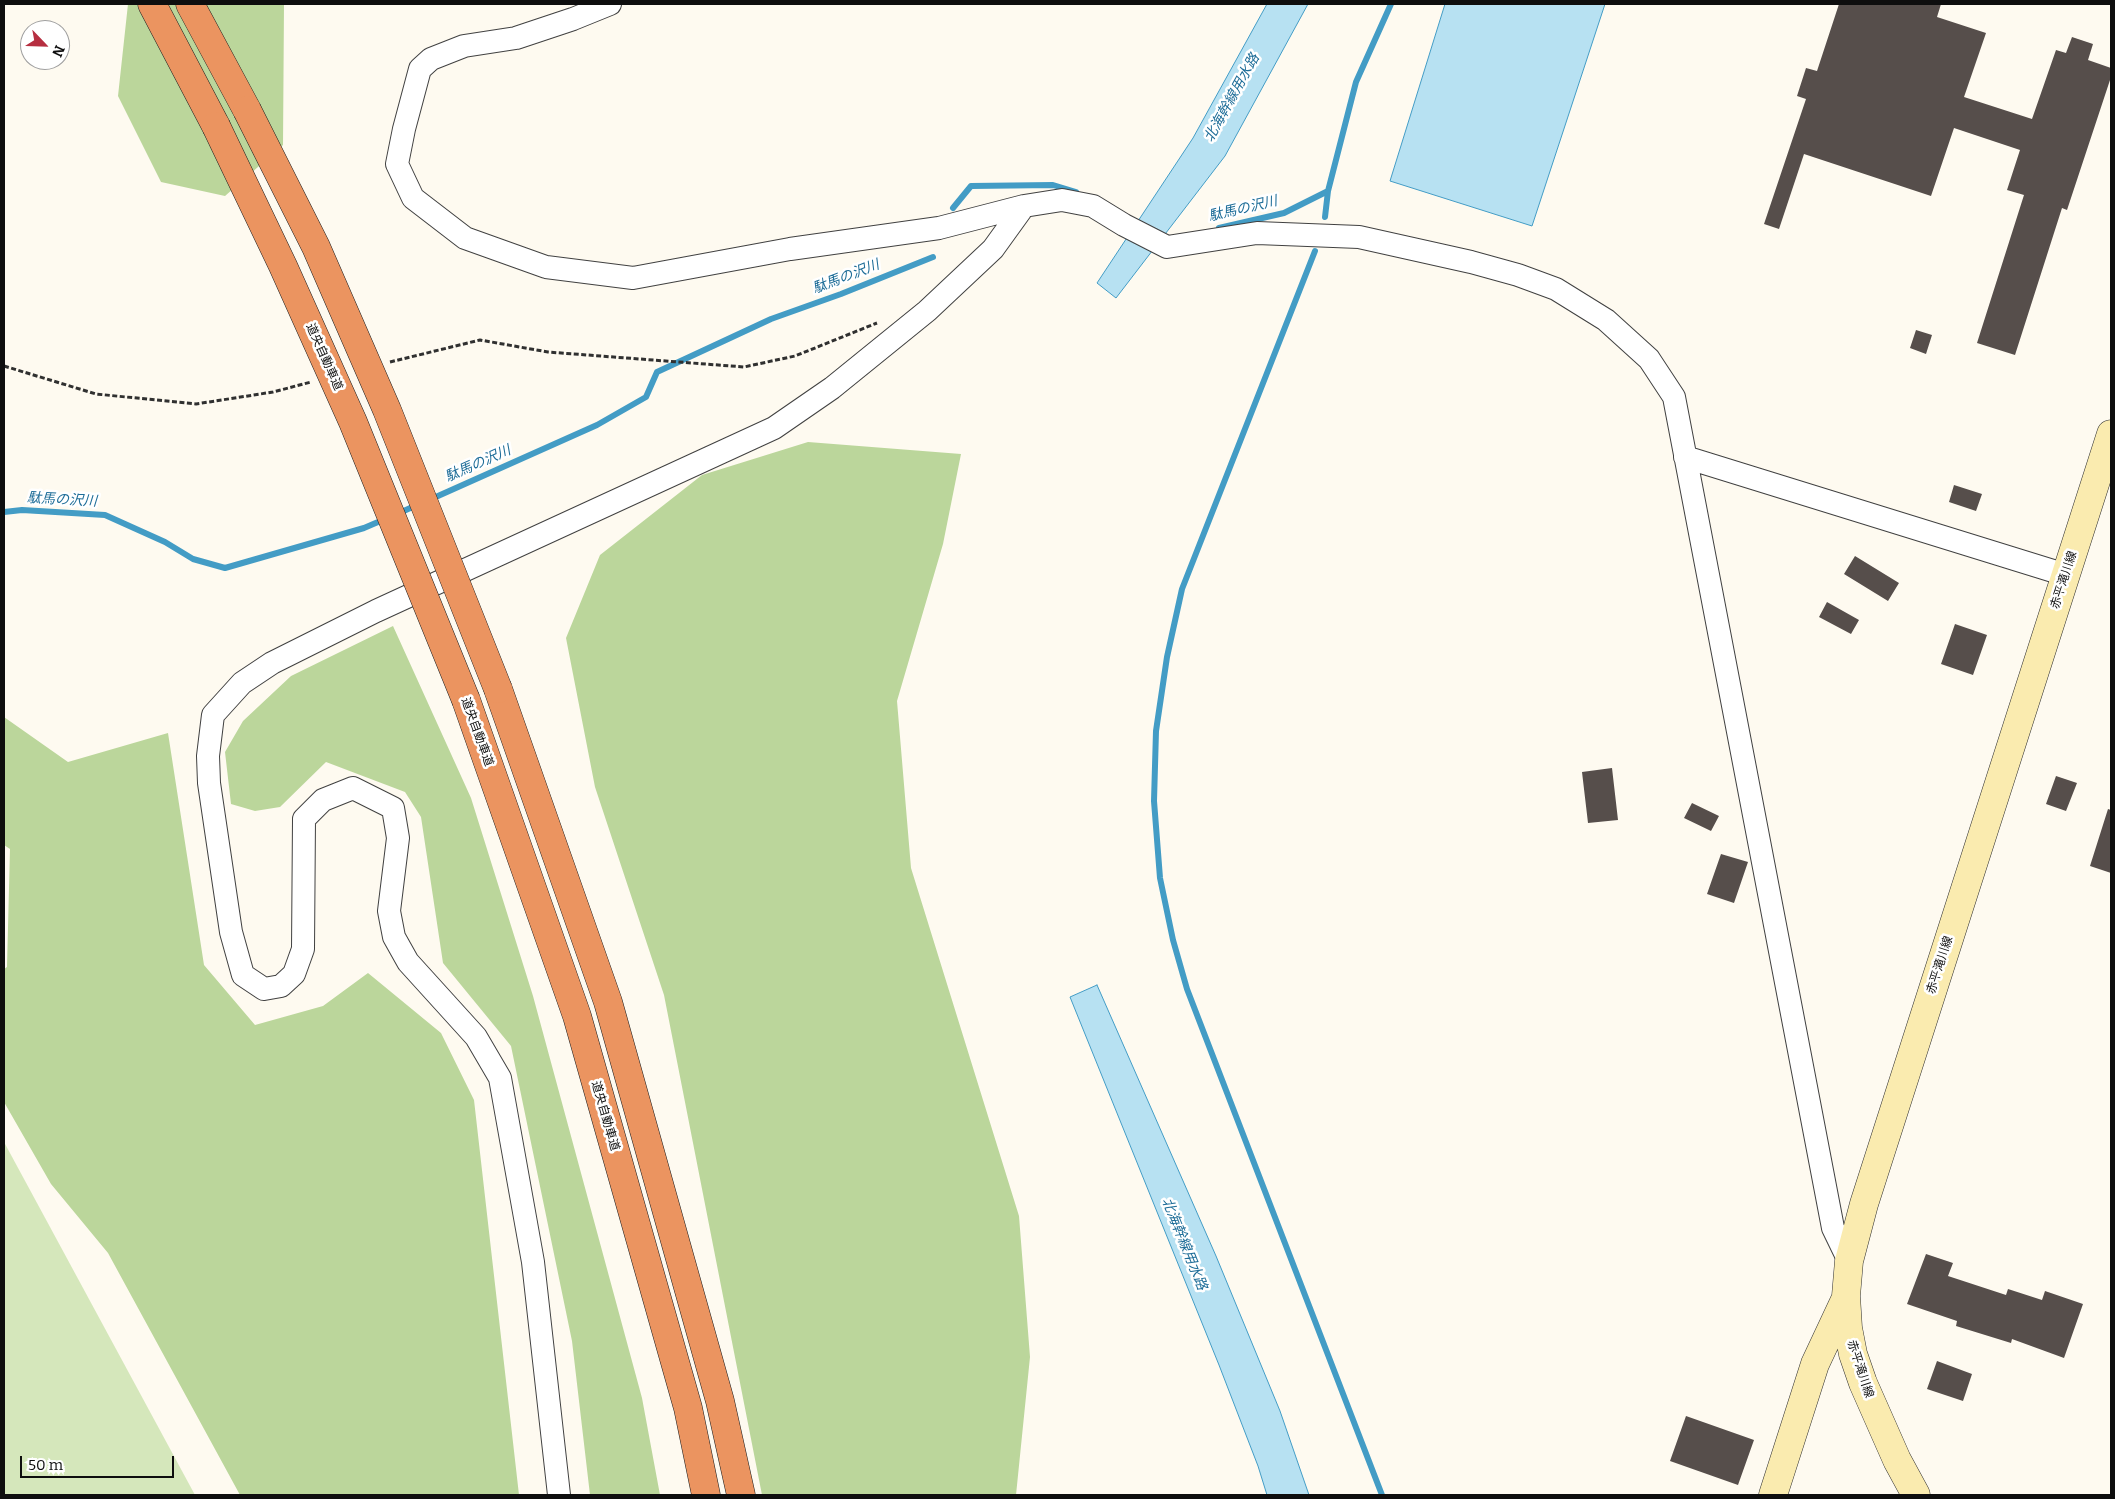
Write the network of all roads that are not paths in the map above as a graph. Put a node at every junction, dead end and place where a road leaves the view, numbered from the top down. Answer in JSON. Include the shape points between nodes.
{"nodes":[{"id":1,"x":152,"y":4,"type":"edge"},
{"id":2,"x":190,"y":4,"type":"edge"},
{"id":3,"x":610,"y":4,"type":"edge"},
{"id":4,"x":1024,"y":206,"type":"junction"},
{"id":5,"x":2111,"y":434,"type":"edge"},
{"id":6,"x":1684,"y":457,"type":"junction"},
{"id":7,"x":2066,"y":575,"type":"junction"},
{"id":8,"x":1848,"y":1261,"type":"junction"},
{"id":9,"x":1846,"y":1296,"type":"junction"},
{"id":10,"x":559,"y":1495,"type":"edge"},
{"id":11,"x":706,"y":1495,"type":"edge"},
{"id":12,"x":741,"y":1495,"type":"edge"},
{"id":13,"x":1773,"y":1495,"type":"edge"},
{"id":14,"x":1916,"y":1495,"type":"edge"}],
"edges":[{"from":1,"to":11,"type":"highway","name":"道央自動車道","bridge":true,"via":[[216,126],[283,266],[353,422],[466,700],[577,1016],[688,1408]]},
{"from":2,"to":12,"type":"highway","bridge":true,"via":[[316,247],[383,401],[498,689],[608,1002],[720,1400]]},
{"from":3,"to":4,"type":"street","via":[[516,38],[464,46],[431,59],[420,69],[397,164],[413,198],[465,238],[546,267],[633,278],[790,249],[939,228]]},
{"from":4,"to":6,"type":"street","via":[[1062,200],[1093,206],[1168,248],[1257,233],[1359,237],[1471,262],[1556,289],[1606,320],[1649,359],[1674,397]]},
{"from":4,"to":10,"type":"street","via":[[993,249],[927,311],[832,388],[774,428],[376,611],[272,663],[242,683],[213,715],[208,783],[231,932],[243,975],[264,988],[281,986],[294,974],[303,949],[304,819],[323,800],[353,788],[393,808],[398,838],[389,912],[394,937],[408,962],[476,1037],[500,1078],[533,1262]]},
{"from":5,"to":7,"type":"main road","name":"赤平滝川線"},
{"from":6,"to":7,"type":"street"},
{"from":6,"to":8,"type":"street","via":[[1832,1228]]},
{"from":7,"to":8,"type":"main road","name":"赤平滝川線"},
{"from":8,"to":9,"type":"main road","name":"赤平滝川線"},
{"from":9,"to":13,"type":"main road","via":[[1815,1364]]},
{"from":9,"to":14,"type":"main road","name":"赤平滝川線","via":[[1853,1354],[1863,1383]]}]}
